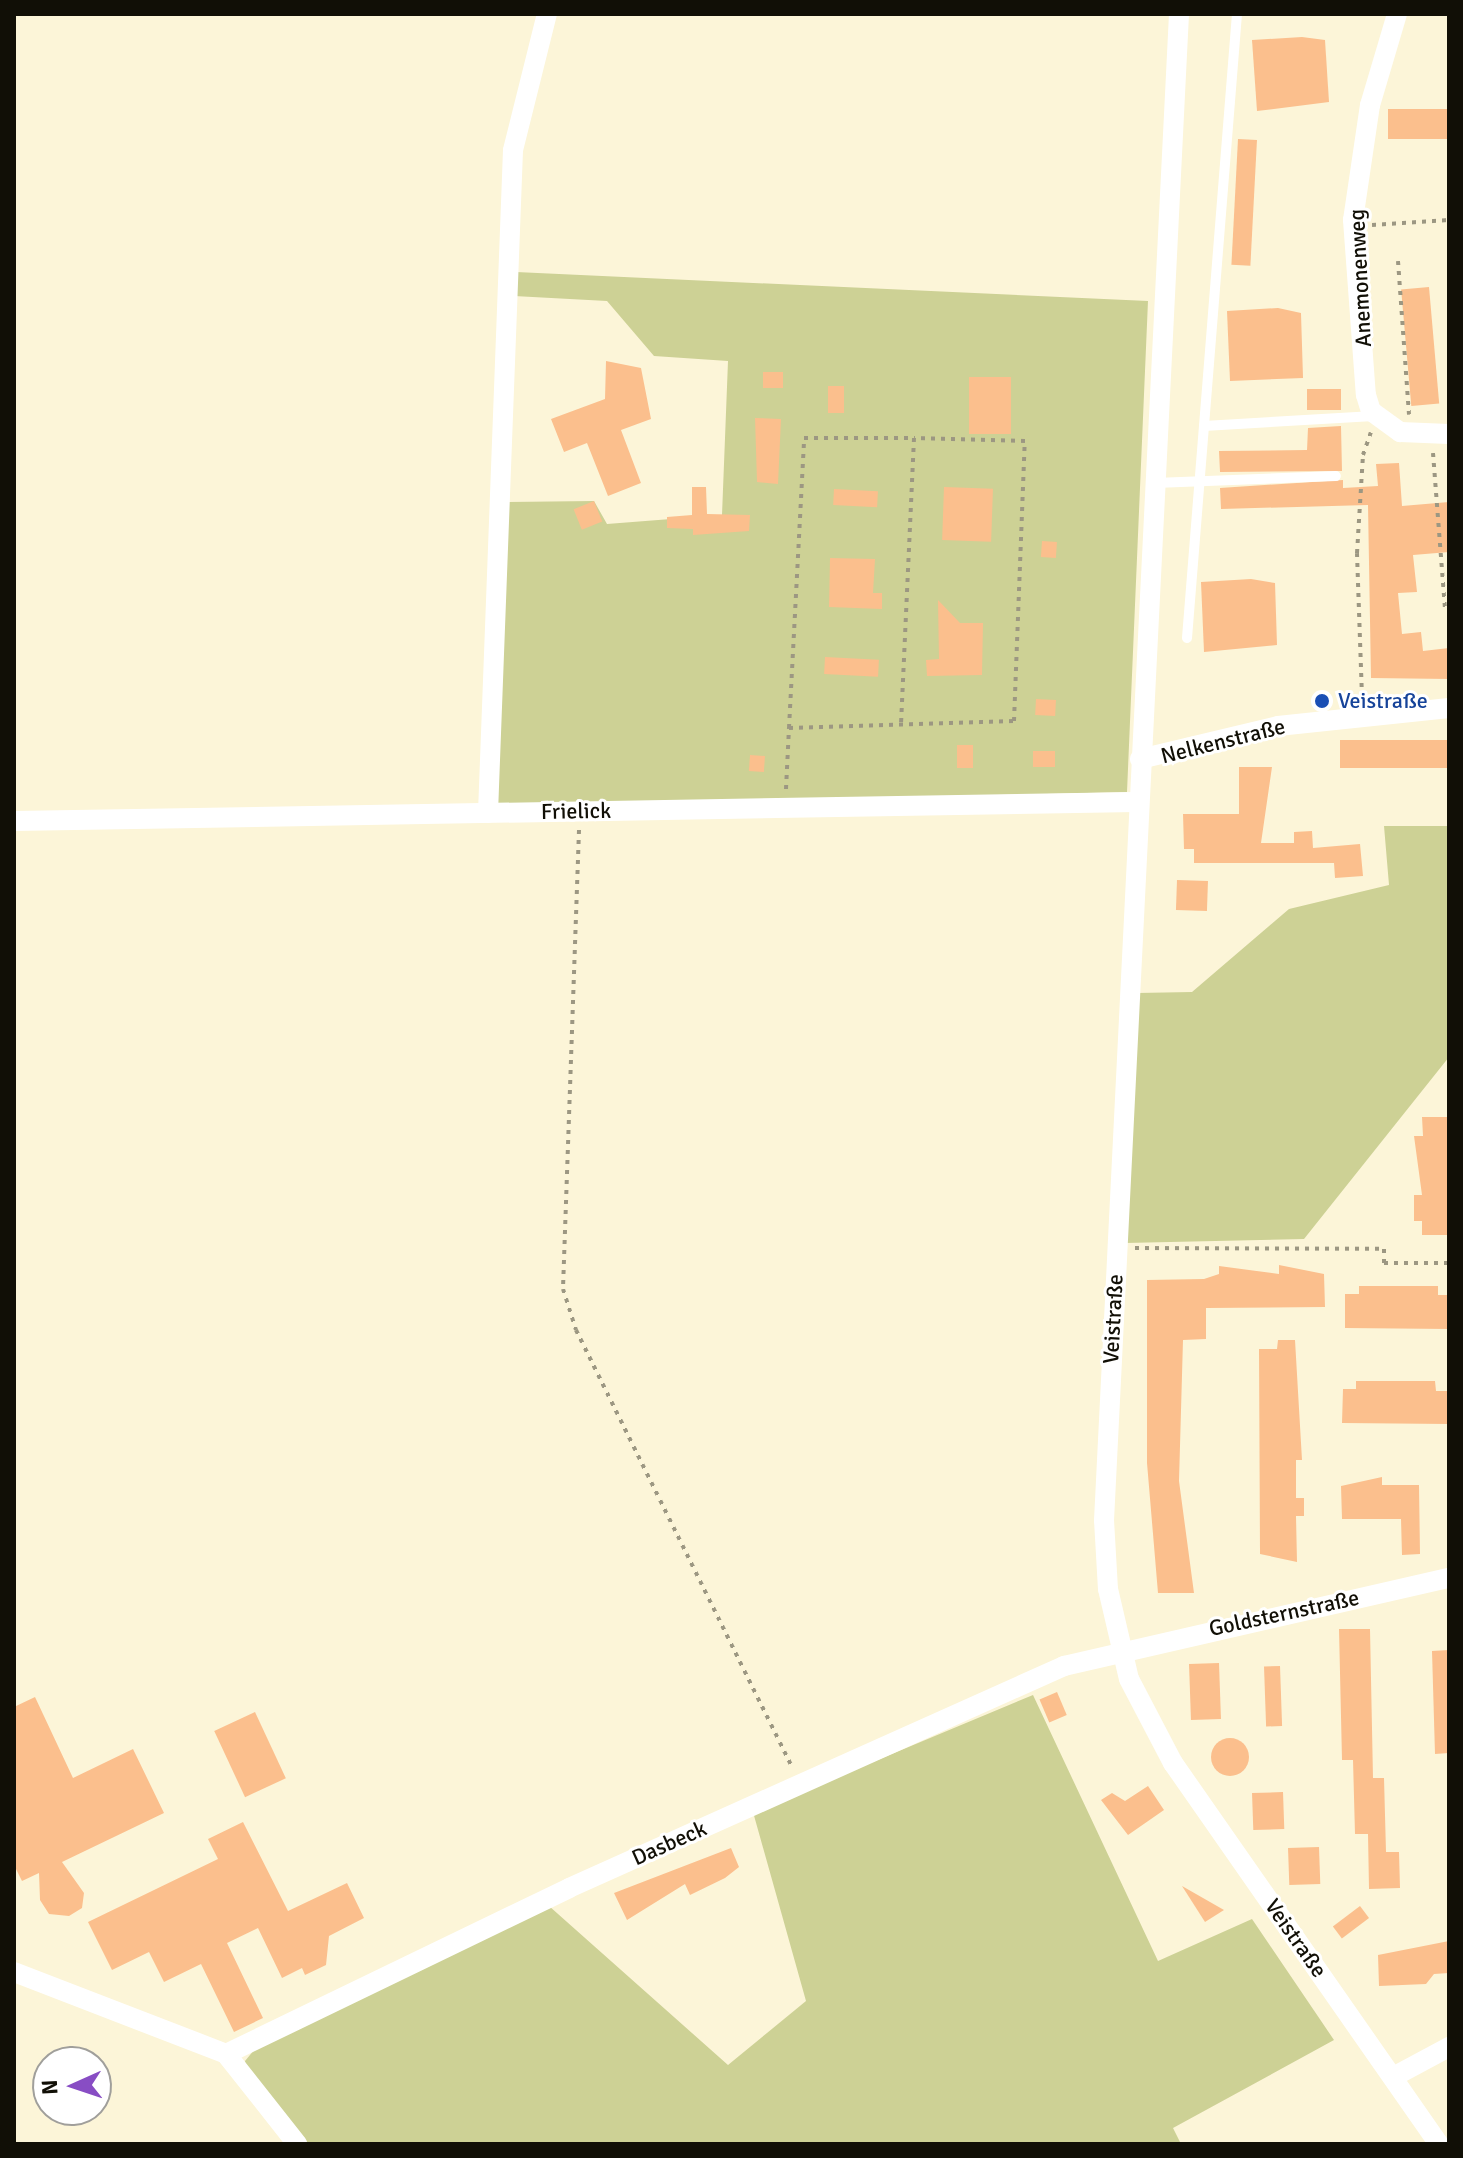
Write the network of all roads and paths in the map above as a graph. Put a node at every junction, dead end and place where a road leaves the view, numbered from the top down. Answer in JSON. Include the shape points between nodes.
{"nodes":[{"id":1,"x":547,"y":14,"type":"edge"},
{"id":2,"x":1179,"y":14,"type":"edge"},
{"id":3,"x":1237,"y":14,"type":"edge"},
{"id":4,"x":1397,"y":14,"type":"edge"},
{"id":5,"x":1449,"y":220,"type":"edge"},
{"id":6,"x":1354,"y":227,"type":"junction"},
{"id":7,"x":1398,"y":261,"type":"dead end"},
{"id":8,"x":1377,"y":418,"type":"junction"},
{"id":9,"x":1204,"y":426,"type":"junction"},
{"id":10,"x":1431,"y":435,"type":"edge"},
{"id":11,"x":914,"y":438,"type":"junction"},
{"id":12,"x":1336,"y":476,"type":"dead end"},
{"id":13,"x":1196,"y":482,"type":"junction"},
{"id":14,"x":1155,"y":483,"type":"junction"},
{"id":15,"x":1445,"y":610,"type":"dead end"},
{"id":16,"x":1187,"y":638,"type":"dead end"},
{"id":17,"x":1449,"y":708,"type":"edge"},
{"id":18,"x":1363,"y":716,"type":"junction"},
{"id":19,"x":901,"y":725,"type":"junction"},
{"id":20,"x":789,"y":728,"type":"junction"},
{"id":21,"x":1140,"y":759,"type":"junction"},
{"id":22,"x":1137,"y":802,"type":"junction"},
{"id":23,"x":785,"y":808,"type":"junction"},
{"id":24,"x":580,"y":811,"type":"junction"},
{"id":25,"x":488,"y":813,"type":"junction"},
{"id":26,"x":14,"y":821,"type":"edge"},
{"id":27,"x":1117,"y":1248,"type":"junction"},
{"id":28,"x":1449,"y":1263,"type":"edge"},
{"id":29,"x":1449,"y":1578,"type":"edge"},
{"id":30,"x":1119,"y":1649,"type":"junction"},
{"id":31,"x":796,"y":1778,"type":"dead end"},
{"id":32,"x":14,"y":1972,"type":"edge"},
{"id":33,"x":1449,"y":2047,"type":"edge"},
{"id":34,"x":226,"y":2054,"type":"junction"},
{"id":35,"x":1393,"y":2077,"type":"junction"},
{"id":36,"x":297,"y":2144,"type":"edge"},
{"id":37,"x":1439,"y":2144,"type":"edge"}],
"edges":[{"from":1,"to":25,"type":"street","via":[[513,150]]},
{"from":2,"to":14,"type":"street","name":"Veistraße"},
{"from":3,"to":9,"type":"lane"},
{"from":4,"to":6,"type":"street","name":"Anemonenweg","via":[[1370,105]]},
{"from":5,"to":6,"type":"path"},
{"from":6,"to":8,"type":"street","name":"Anemonenweg","via":[[1366,395]]},
{"from":7,"to":10,"type":"path"},
{"from":8,"to":9,"type":"lane"},
{"from":8,"to":10,"type":"street"},
{"from":8,"to":18,"type":"path","via":[[1363,455],[1359,499]]},
{"from":9,"to":13,"type":"lane"},
{"from":10,"to":15,"type":"path"},
{"from":11,"to":19,"type":"path"},
{"from":11,"to":19,"type":"path","via":[[1025,441],[1014,721]]},
{"from":11,"to":20,"type":"path","via":[[804,438]]},
{"from":12,"to":13,"type":"lane"},
{"from":13,"to":14,"type":"lane"},
{"from":13,"to":16,"type":"lane"},
{"from":14,"to":21,"type":"street","name":"Veistraße"},
{"from":17,"to":18,"type":"street","name":"Nelkenstraße"},
{"from":18,"to":21,"type":"street","name":"Nelkenstraße","via":[[1278,726]]},
{"from":19,"to":20,"type":"path"},
{"from":20,"to":23,"type":"path"},
{"from":21,"to":22,"type":"street","name":"Veistraße"},
{"from":22,"to":23,"type":"street","name":"Frielick"},
{"from":22,"to":27,"type":"street","name":"Veistraße"},
{"from":23,"to":24,"type":"street","name":"Frielick"},
{"from":24,"to":25,"type":"street","name":"Frielick"},
{"from":24,"to":31,"type":"path","via":[[563,1289]]},
{"from":25,"to":26,"type":"street","name":"Frielick"},
{"from":27,"to":28,"type":"path","via":[[1384,1249],[1384,1263]]},
{"from":27,"to":30,"type":"street","name":"Veistraße","via":[[1104,1520]]},
{"from":29,"to":30,"type":"street","name":"Goldsternstraße"},
{"from":30,"to":34,"type":"street","name":"Dasbeck","via":[[1064,1666],[584,1882]]},
{"from":30,"to":35,"type":"street","name":"Veistraße","via":[[1142,1711],[1173,1763]]},
{"from":32,"to":34,"type":"street"},
{"from":33,"to":35,"type":"street"},
{"from":34,"to":36,"type":"street"},
{"from":35,"to":37,"type":"street","name":"Veistraße"}]}
